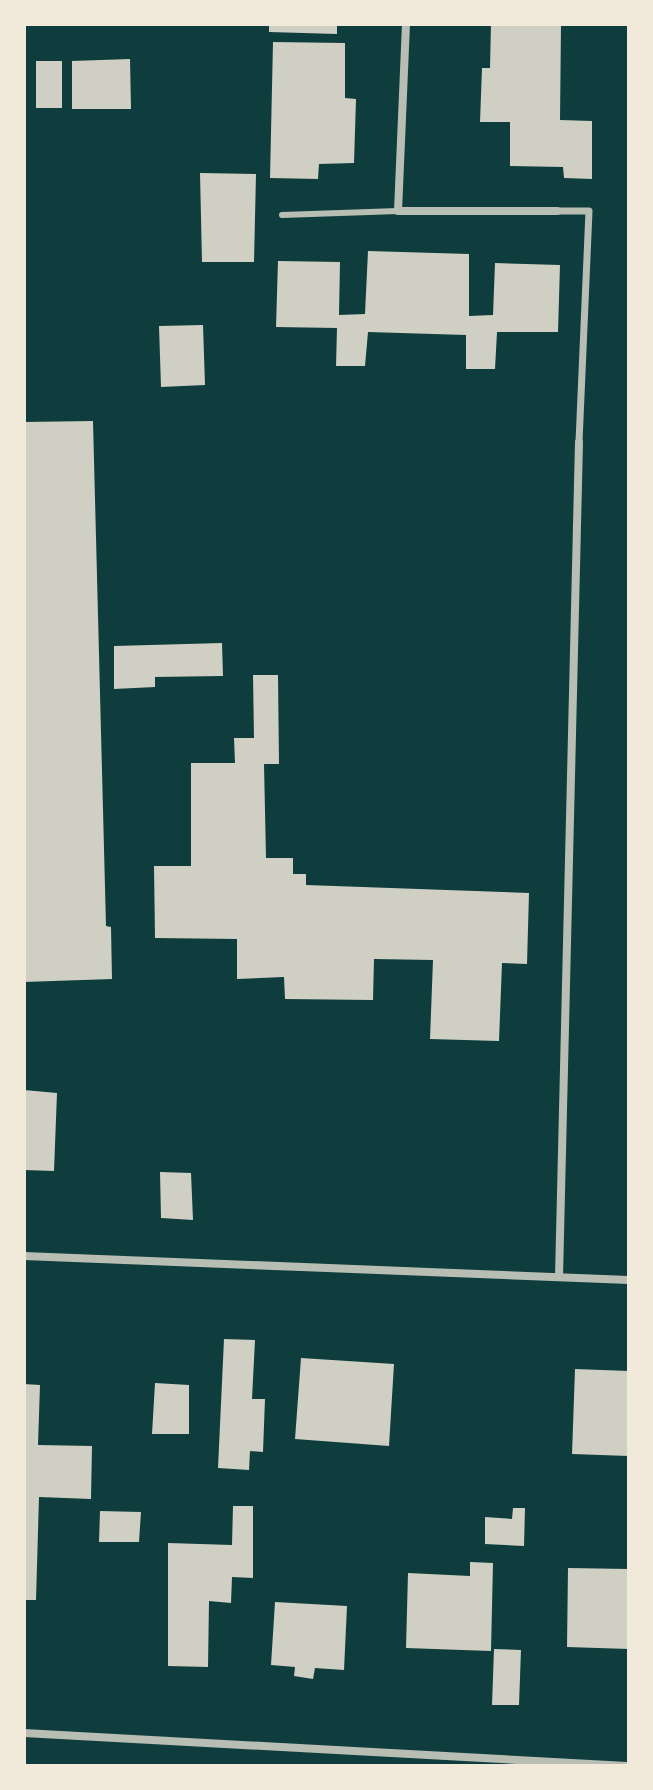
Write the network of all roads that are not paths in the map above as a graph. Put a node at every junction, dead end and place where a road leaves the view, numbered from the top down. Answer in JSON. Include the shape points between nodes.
{"nodes":[{"id":1,"x":406,"y":24,"type":"edge"},
{"id":2,"x":398,"y":211,"type":"junction"},
{"id":3,"x":557,"y":211,"type":"joint"},
{"id":4,"x":282,"y":215,"type":"dead end"},
{"id":5,"x":579,"y":442,"type":"joint"},
{"id":6,"x":24,"y":1256,"type":"edge"},
{"id":7,"x":559,"y":1277,"type":"junction"},
{"id":8,"x":629,"y":1280,"type":"edge"},
{"id":9,"x":24,"y":1733,"type":"edge"},
{"id":10,"x":551,"y":1764,"type":"edge"},
{"id":11,"x":627,"y":1766,"type":"edge"}],
"edges":[{"from":1,"to":2,"type":"street"},
{"from":2,"to":3,"type":"street"},
{"from":2,"to":4,"type":"lane"},
{"from":3,"to":5,"type":"street","via":[[589,211]]},
{"from":5,"to":7,"type":"street"},
{"from":6,"to":7,"type":"street"},
{"from":7,"to":8,"type":"street"},
{"from":9,"to":10,"type":"street"},
{"from":10,"to":11,"type":"street"}]}
